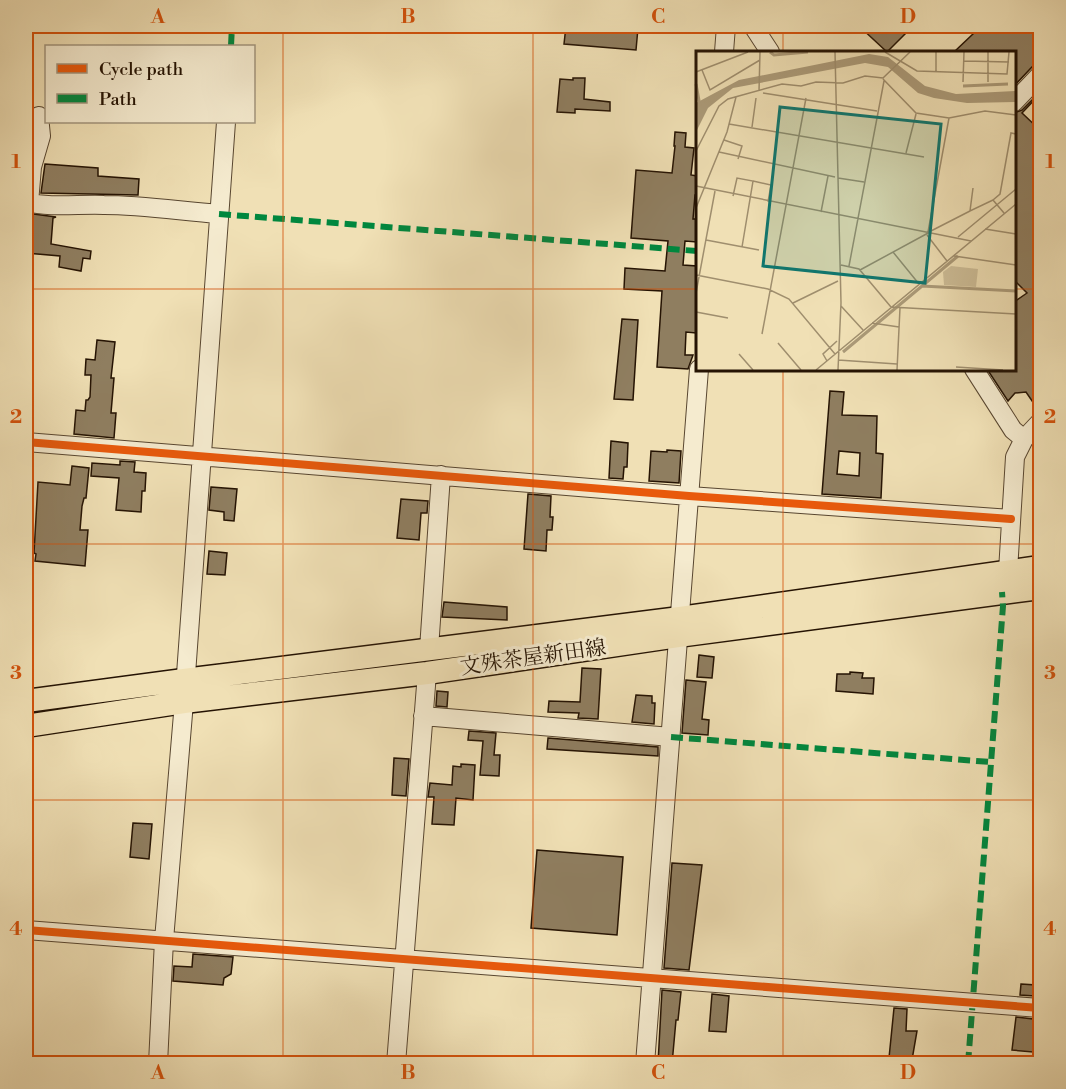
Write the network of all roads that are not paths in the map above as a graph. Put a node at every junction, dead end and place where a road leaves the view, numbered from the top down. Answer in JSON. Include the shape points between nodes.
{"nodes":[{"id":1,"x":726,"y":26,"type":"edge"},
{"id":2,"x":753,"y":26,"type":"edge"},
{"id":3,"x":724,"y":51,"type":"edge"},
{"id":4,"x":770,"y":51,"type":"edge"},
{"id":5,"x":1041,"y":75,"type":"edge"},
{"id":6,"x":1015,"y":101,"type":"edge"},
{"id":7,"x":39,"y":116,"type":"dead end"},
{"id":8,"x":226,"y":123,"type":"edge"},
{"id":9,"x":27,"y":203,"type":"edge"},
{"id":10,"x":219,"y":214,"type":"junction"},
{"id":11,"x":699,"y":370,"type":"edge"},
{"id":12,"x":975,"y":370,"type":"edge"},
{"id":13,"x":1041,"y":422,"type":"edge"},
{"id":14,"x":26,"y":442,"type":"edge"},
{"id":15,"x":1019,"y":447,"type":"junction"},
{"id":16,"x":200,"y":456,"type":"junction"},
{"id":17,"x":441,"y":476,"type":"junction"},
{"id":18,"x":689,"y":496,"type":"junction"},
{"id":19,"x":1011,"y":519,"type":"junction"},
{"id":20,"x":1041,"y":567,"type":"edge"},
{"id":21,"x":1008,"y":571,"type":"junction"},
{"id":22,"x":1041,"y":588,"type":"edge"},
{"id":23,"x":679,"y":627,"type":"junction"},
{"id":24,"x":429,"y":649,"type":"junction"},
{"id":25,"x":427,"y":673,"type":"junction"},
{"id":26,"x":184,"y":680,"type":"junction"},
{"id":27,"x":26,"y":701,"type":"edge"},
{"id":28,"x":184,"y":702,"type":"junction"},
{"id":29,"x":423,"y":716,"type":"junction"},
{"id":30,"x":26,"y":726,"type":"edge"},
{"id":31,"x":671,"y":737,"type":"junction"},
{"id":32,"x":26,"y":930,"type":"edge"},
{"id":33,"x":164,"y":940,"type":"junction"},
{"id":34,"x":403,"y":960,"type":"junction"},
{"id":35,"x":651,"y":979,"type":"junction"},
{"id":36,"x":1041,"y":1008,"type":"edge"},
{"id":37,"x":158,"y":1064,"type":"edge"},
{"id":38,"x":396,"y":1064,"type":"edge"},
{"id":39,"x":645,"y":1064,"type":"edge"}],
"edges":[{"from":1,"to":3,"type":"street"},
{"from":2,"to":4,"type":"street"},
{"from":5,"to":6,"type":"street"},
{"from":7,"to":9,"type":"street","via":[[41,136]]},
{"from":8,"to":10,"type":"street"},
{"from":9,"to":10,"type":"street","via":[[136,206]]},
{"from":10,"to":16,"type":"street"},
{"from":11,"to":18,"type":"street"},
{"from":12,"to":15,"type":"street","via":[[1013,429]]},
{"from":13,"to":15,"type":"street"},
{"from":14,"to":16,"type":"street"},
{"from":15,"to":19,"type":"street"},
{"from":16,"to":17,"type":"street"},
{"from":16,"to":26,"type":"street"},
{"from":17,"to":18,"type":"street"},
{"from":17,"to":24,"type":"street"},
{"from":18,"to":19,"type":"street"},
{"from":18,"to":23,"type":"street"},
{"from":19,"to":21,"type":"street"},
{"from":20,"to":21,"type":"main road","name":"文殊茶屋新田線"},
{"from":21,"to":23,"type":"main road","name":"文殊茶屋新田線"},
{"from":22,"to":23,"type":"main road","name":"文殊茶屋新田線"},
{"from":23,"to":24,"type":"main road","name":"文殊茶屋新田線"},
{"from":23,"to":25,"type":"main road","name":"文殊茶屋新田線"},
{"from":23,"to":31,"type":"street"},
{"from":24,"to":26,"type":"main road","name":"文殊茶屋新田線"},
{"from":25,"to":28,"type":"main road","name":"文殊茶屋新田線"},
{"from":25,"to":29,"type":"street"},
{"from":26,"to":27,"type":"main road","name":"文殊茶屋新田線"},
{"from":26,"to":28,"type":"street"},
{"from":28,"to":30,"type":"main road","name":"文殊茶屋新田線"},
{"from":28,"to":33,"type":"street"},
{"from":29,"to":31,"type":"street"},
{"from":29,"to":34,"type":"street"},
{"from":31,"to":35,"type":"street"},
{"from":32,"to":33,"type":"street"},
{"from":33,"to":34,"type":"street"},
{"from":33,"to":37,"type":"street"},
{"from":34,"to":35,"type":"street"},
{"from":34,"to":38,"type":"street"},
{"from":35,"to":36,"type":"street"},
{"from":35,"to":39,"type":"street"}]}
